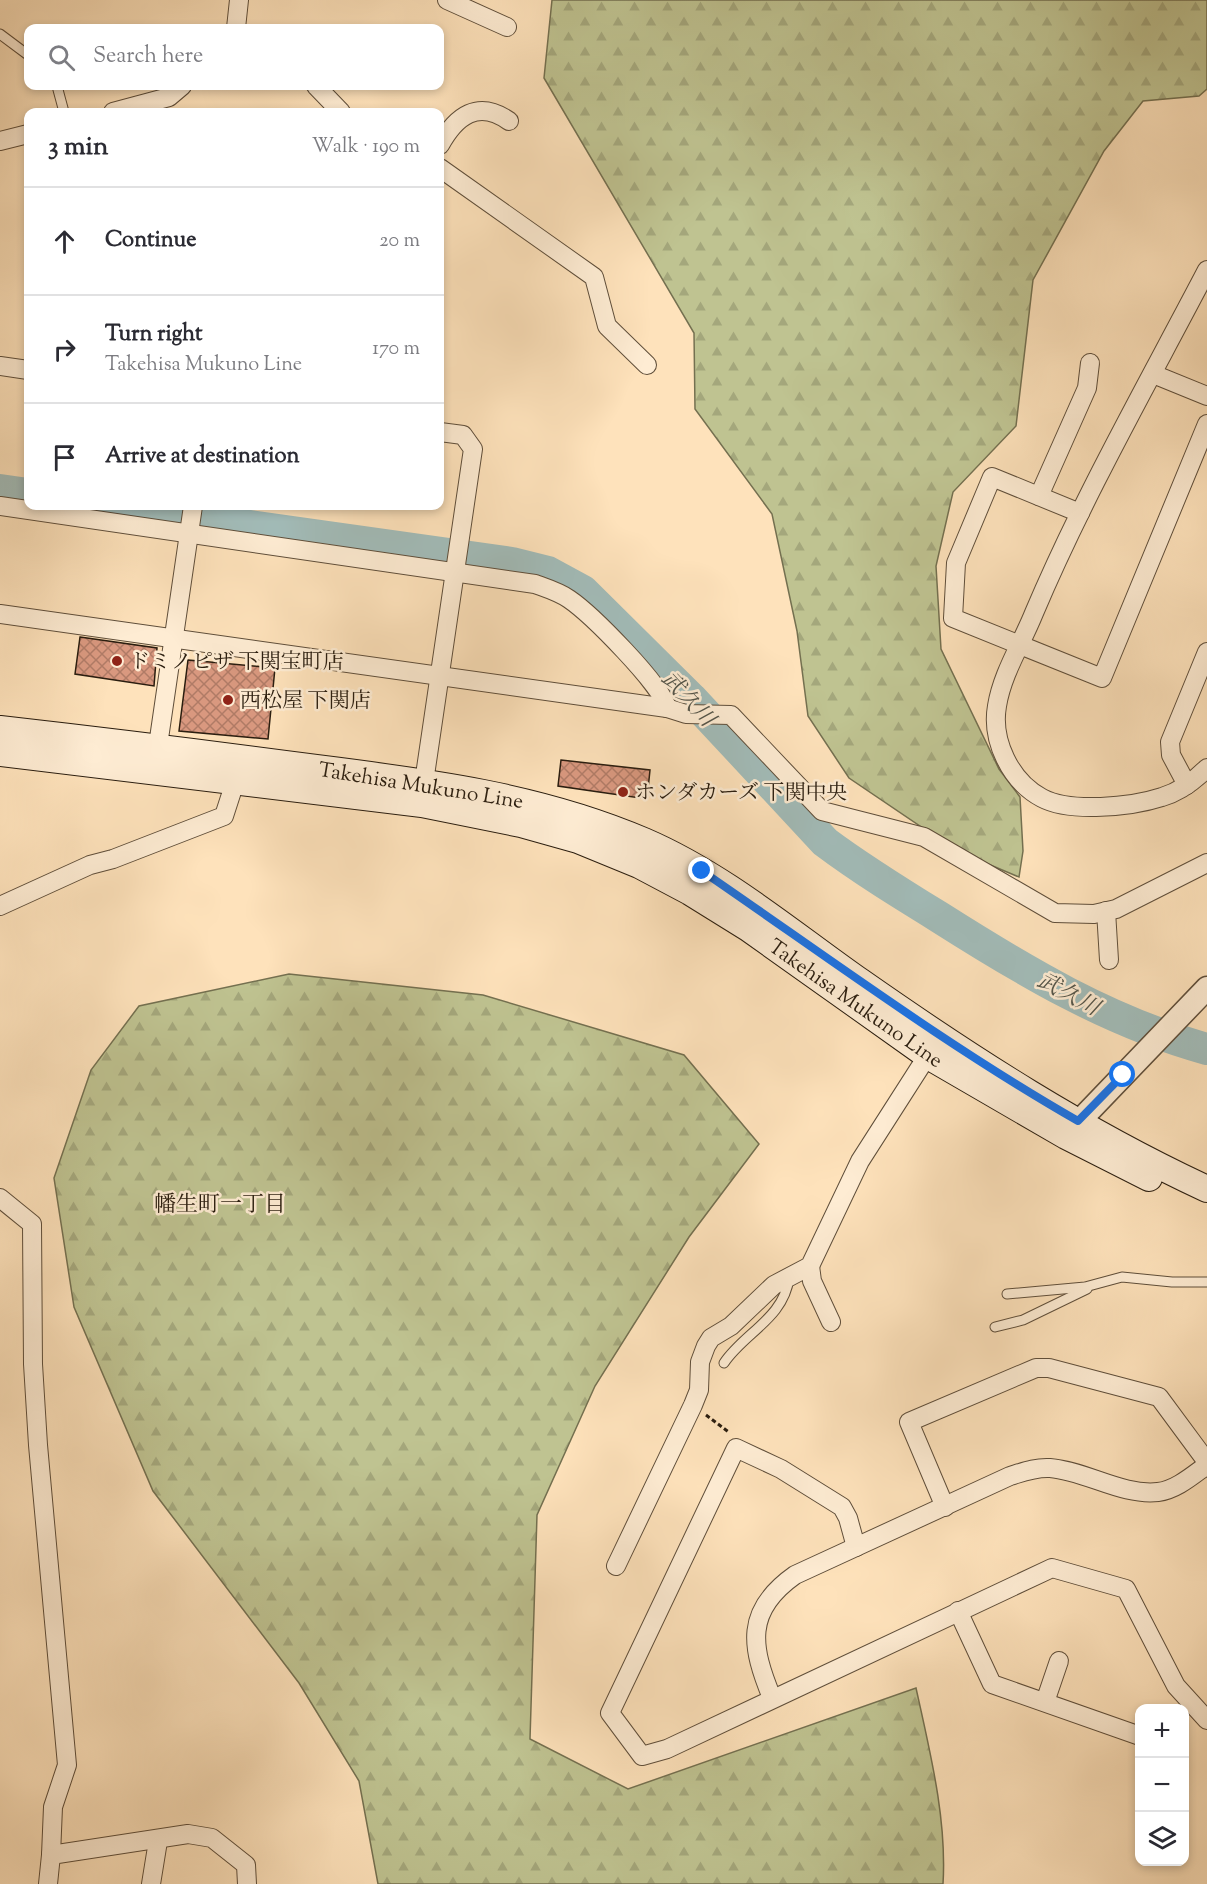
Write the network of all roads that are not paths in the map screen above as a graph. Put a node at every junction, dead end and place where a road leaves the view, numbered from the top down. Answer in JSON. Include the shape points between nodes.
{"nodes":[{"id":1,"x":238,"y":0,"type":"edge"},
{"id":2,"x":447,"y":0,"type":"edge"},
{"id":3,"x":236,"y":24,"type":"edge"},
{"id":4,"x":507,"y":27,"type":"dead end"},
{"id":5,"x":0,"y":34,"type":"edge"},
{"id":6,"x":24,"y":52,"type":"edge"},
{"id":7,"x":58,"y":90,"type":"edge"},
{"id":8,"x":178,"y":90,"type":"edge"},
{"id":9,"x":320,"y":90,"type":"edge"},
{"id":10,"x":63,"y":108,"type":"edge"},
{"id":11,"x":129,"y":108,"type":"edge"},
{"id":12,"x":337,"y":108,"type":"edge"},
{"id":13,"x":508,"y":121,"type":"dead end"},
{"id":14,"x":24,"y":135,"type":"edge"},
{"id":15,"x":444,"y":139,"type":"edge"},
{"id":16,"x":0,"y":141,"type":"edge"},
{"id":17,"x":444,"y":171,"type":"edge"},
{"id":18,"x":1207,"y":270,"type":"edge"},
{"id":19,"x":1090,"y":363,"type":"dead end"},
{"id":20,"x":646,"y":364,"type":"dead end"},
{"id":21,"x":0,"y":366,"type":"edge"},
{"id":22,"x":24,"y":369,"type":"edge"},
{"id":23,"x":1153,"y":374,"type":"junction"},
{"id":24,"x":1207,"y":396,"type":"edge"},
{"id":25,"x":1207,"y":424,"type":"edge"},
{"id":26,"x":444,"y":433,"type":"edge"},
{"id":27,"x":1039,"y":496,"type":"junction"},
{"id":28,"x":0,"y":506,"type":"edge"},
{"id":29,"x":24,"y":509,"type":"edge"},
{"id":30,"x":30,"y":510,"type":"edge"},
{"id":31,"x":192,"y":510,"type":"edge"},
{"id":32,"x":1080,"y":513,"type":"junction"},
{"id":33,"x":189,"y":531,"type":"junction"},
{"id":34,"x":455,"y":569,"type":"junction"},
{"id":35,"x":0,"y":614,"type":"edge"},
{"id":36,"x":172,"y":640,"type":"junction"},
{"id":37,"x":1020,"y":647,"type":"junction"},
{"id":38,"x":1207,"y":652,"type":"edge"},
{"id":39,"x":439,"y":677,"type":"junction"},
{"id":40,"x":667,"y":708,"type":"junction"},
{"id":41,"x":0,"y":729,"type":"edge"},
{"id":42,"x":0,"y":753,"type":"edge"},
{"id":43,"x":156,"y":759,"type":"junction"},
{"id":44,"x":1207,"y":768,"type":"edge"},
{"id":45,"x":235,"y":782,"type":"junction"},
{"id":46,"x":424,"y":782,"type":"junction"},
{"id":47,"x":1187,"y":785,"type":"junction"},
{"id":48,"x":1207,"y":863,"type":"edge"},
{"id":49,"x":0,"y":906,"type":"edge"},
{"id":50,"x":1106,"y":911,"type":"junction"},
{"id":51,"x":1109,"y":960,"type":"dead end"},
{"id":52,"x":1207,"y":988,"type":"edge"},
{"id":53,"x":933,"y":1046,"type":"junction"},
{"id":54,"x":1072,"y":1128,"type":"junction"},
{"id":55,"x":1207,"y":1189,"type":"edge"},
{"id":56,"x":0,"y":1198,"type":"edge"},
{"id":57,"x":1207,"y":1203,"type":"edge"},
{"id":58,"x":810,"y":1266,"type":"junction"},
{"id":59,"x":789,"y":1278,"type":"junction"},
{"id":60,"x":1207,"y":1282,"type":"edge"},
{"id":61,"x":1098,"y":1284,"type":"junction"},
{"id":62,"x":1007,"y":1294,"type":"dead end"},
{"id":63,"x":831,"y":1322,"type":"dead end"},
{"id":64,"x":995,"y":1327,"type":"dead end"},
{"id":65,"x":724,"y":1364,"type":"dead end"},
{"id":66,"x":1207,"y":1464,"type":"edge"},
{"id":67,"x":945,"y":1507,"type":"junction"},
{"id":68,"x":856,"y":1547,"type":"junction"},
{"id":69,"x":616,"y":1566,"type":"dead end"},
{"id":70,"x":958,"y":1611,"type":"junction"},
{"id":71,"x":1059,"y":1661,"type":"dead end"},
{"id":72,"x":772,"y":1698,"type":"junction"},
{"id":73,"x":1045,"y":1702,"type":"junction"},
{"id":74,"x":1182,"y":1704,"type":"edge"},
{"id":75,"x":1189,"y":1709,"type":"edge"},
{"id":76,"x":1207,"y":1720,"type":"edge"},
{"id":77,"x":1135,"y":1734,"type":"edge"},
{"id":78,"x":158,"y":1841,"type":"junction"},
{"id":79,"x":51,"y":1856,"type":"junction"},
{"id":80,"x":48,"y":1884,"type":"edge"},
{"id":81,"x":151,"y":1884,"type":"edge"},
{"id":82,"x":247,"y":1884,"type":"edge"}],
"edges":[{"from":1,"to":3,"type":"street"},
{"from":2,"to":4,"type":"street"},
{"from":5,"to":6,"type":"lane"},
{"from":7,"to":10,"type":"lane"},
{"from":8,"to":11,"type":"street","via":[[169,98]]},
{"from":9,"to":12,"type":"street"},
{"from":13,"to":15,"type":"street","via":[[496,112],[476,110],[455,124]]},
{"from":14,"to":16,"type":"street"},
{"from":17,"to":20,"type":"street","via":[[594,277],[607,326]]},
{"from":18,"to":23,"type":"street"},
{"from":19,"to":27,"type":"street","via":[[1087,388]]},
{"from":21,"to":22,"type":"street"},
{"from":23,"to":24,"type":"street"},
{"from":23,"to":32,"type":"street"},
{"from":25,"to":37,"type":"street","via":[[1102,678]]},
{"from":26,"to":34,"type":"street","via":[[463,435],[473,449]]},
{"from":27,"to":32,"type":"street"},
{"from":27,"to":37,"type":"street","via":[[992,477],[956,563],[953,618]]},
{"from":28,"to":29,"type":"street"},
{"from":30,"to":33,"type":"street"},
{"from":31,"to":33,"type":"street"},
{"from":32,"to":37,"type":"street"},
{"from":33,"to":34,"type":"street"},
{"from":33,"to":36,"type":"street"},
{"from":34,"to":39,"type":"street"},
{"from":34,"to":40,"type":"street","via":[[535,584],[567,598],[632,660],[665,699]]},
{"from":35,"to":36,"type":"street"},
{"from":36,"to":39,"type":"street"},
{"from":36,"to":43,"type":"street"},
{"from":37,"to":47,"type":"street","via":[[1001,690],[996,724],[1006,761],[1031,790],[1055,803],[1085,807],[1155,799]]},
{"from":38,"to":47,"type":"street","via":[[1170,742],[1171,755]]},
{"from":39,"to":40,"type":"street"},
{"from":39,"to":46,"type":"street"},
{"from":40,"to":50,"type":"street","via":[[686,714],[731,715],[822,811],[924,837],[1055,913]]},
{"from":41,"to":43,"type":"main road","name":"Takehisa Mukuno Line"},
{"from":42,"to":43,"type":"main road","name":"Takehisa Mukuno Line"},
{"from":43,"to":45,"type":"main road","name":"Takehisa Mukuno Line"},
{"from":43,"to":46,"type":"main road","name":"Takehisa Mukuno Line"},
{"from":44,"to":47,"type":"street"},
{"from":45,"to":49,"type":"street","via":[[224,816],[90,865]]},
{"from":45,"to":53,"type":"main road","name":"Takehisa Mukuno Line","via":[[469,812],[588,844],[690,892]]},
{"from":46,"to":53,"type":"main road","name":"Takehisa Mukuno Line","via":[[528,801],[583,818],[646,842],[702,871]]},
{"from":48,"to":50,"type":"street","via":[[1140,899]]},
{"from":50,"to":51,"type":"street"},
{"from":52,"to":54,"type":"street"},
{"from":53,"to":54,"type":"main road","name":"Takehisa Mukuno Line"},
{"from":53,"to":58,"type":"street","via":[[865,1153]]},
{"from":54,"to":55,"type":"main road","name":"Takehisa Mukuno Line"},
{"from":54,"to":57,"type":"main road","name":"Takehisa Mukuno Line","via":[[1122,1166]]},
{"from":56,"to":79,"type":"street","via":[[32,1224],[35,1410],[67,1765],[53,1807]]},
{"from":58,"to":59,"type":"street"},
{"from":58,"to":63,"type":"street","via":[[812,1281]]},
{"from":59,"to":65,"type":"lane","via":[[776,1311]]},
{"from":59,"to":69,"type":"street","via":[[774,1284],[730,1326],[711,1338],[700,1362],[701,1377],[693,1406]]},
{"from":60,"to":61,"type":"lane","via":[[1122,1277]]},
{"from":61,"to":62,"type":"lane"},
{"from":61,"to":64,"type":"lane","via":[[1023,1320]]},
{"from":66,"to":67,"type":"street","via":[[1160,1492],[1038,1468],[1010,1476]]},
{"from":66,"to":67,"type":"street","via":[[1159,1397],[1036,1368],[909,1422]]},
{"from":67,"to":68,"type":"street"},
{"from":68,"to":72,"type":"street","via":[[795,1575],[774,1592],[762,1612],[756,1654]]},
{"from":68,"to":72,"type":"street","via":[[842,1507],[781,1469],[736,1448],[610,1713],[642,1756],[667,1749]]},
{"from":70,"to":72,"type":"street"},
{"from":70,"to":73,"type":"street","via":[[992,1684]]},
{"from":70,"to":74,"type":"street","via":[[1052,1568],[1126,1589]]},
{"from":71,"to":73,"type":"street"},
{"from":73,"to":77,"type":"street"},
{"from":75,"to":76,"type":"street"},
{"from":78,"to":79,"type":"street"},
{"from":78,"to":81,"type":"street"},
{"from":78,"to":82,"type":"street","via":[[188,1834],[212,1838],[246,1865]]},
{"from":79,"to":80,"type":"street"}]}
